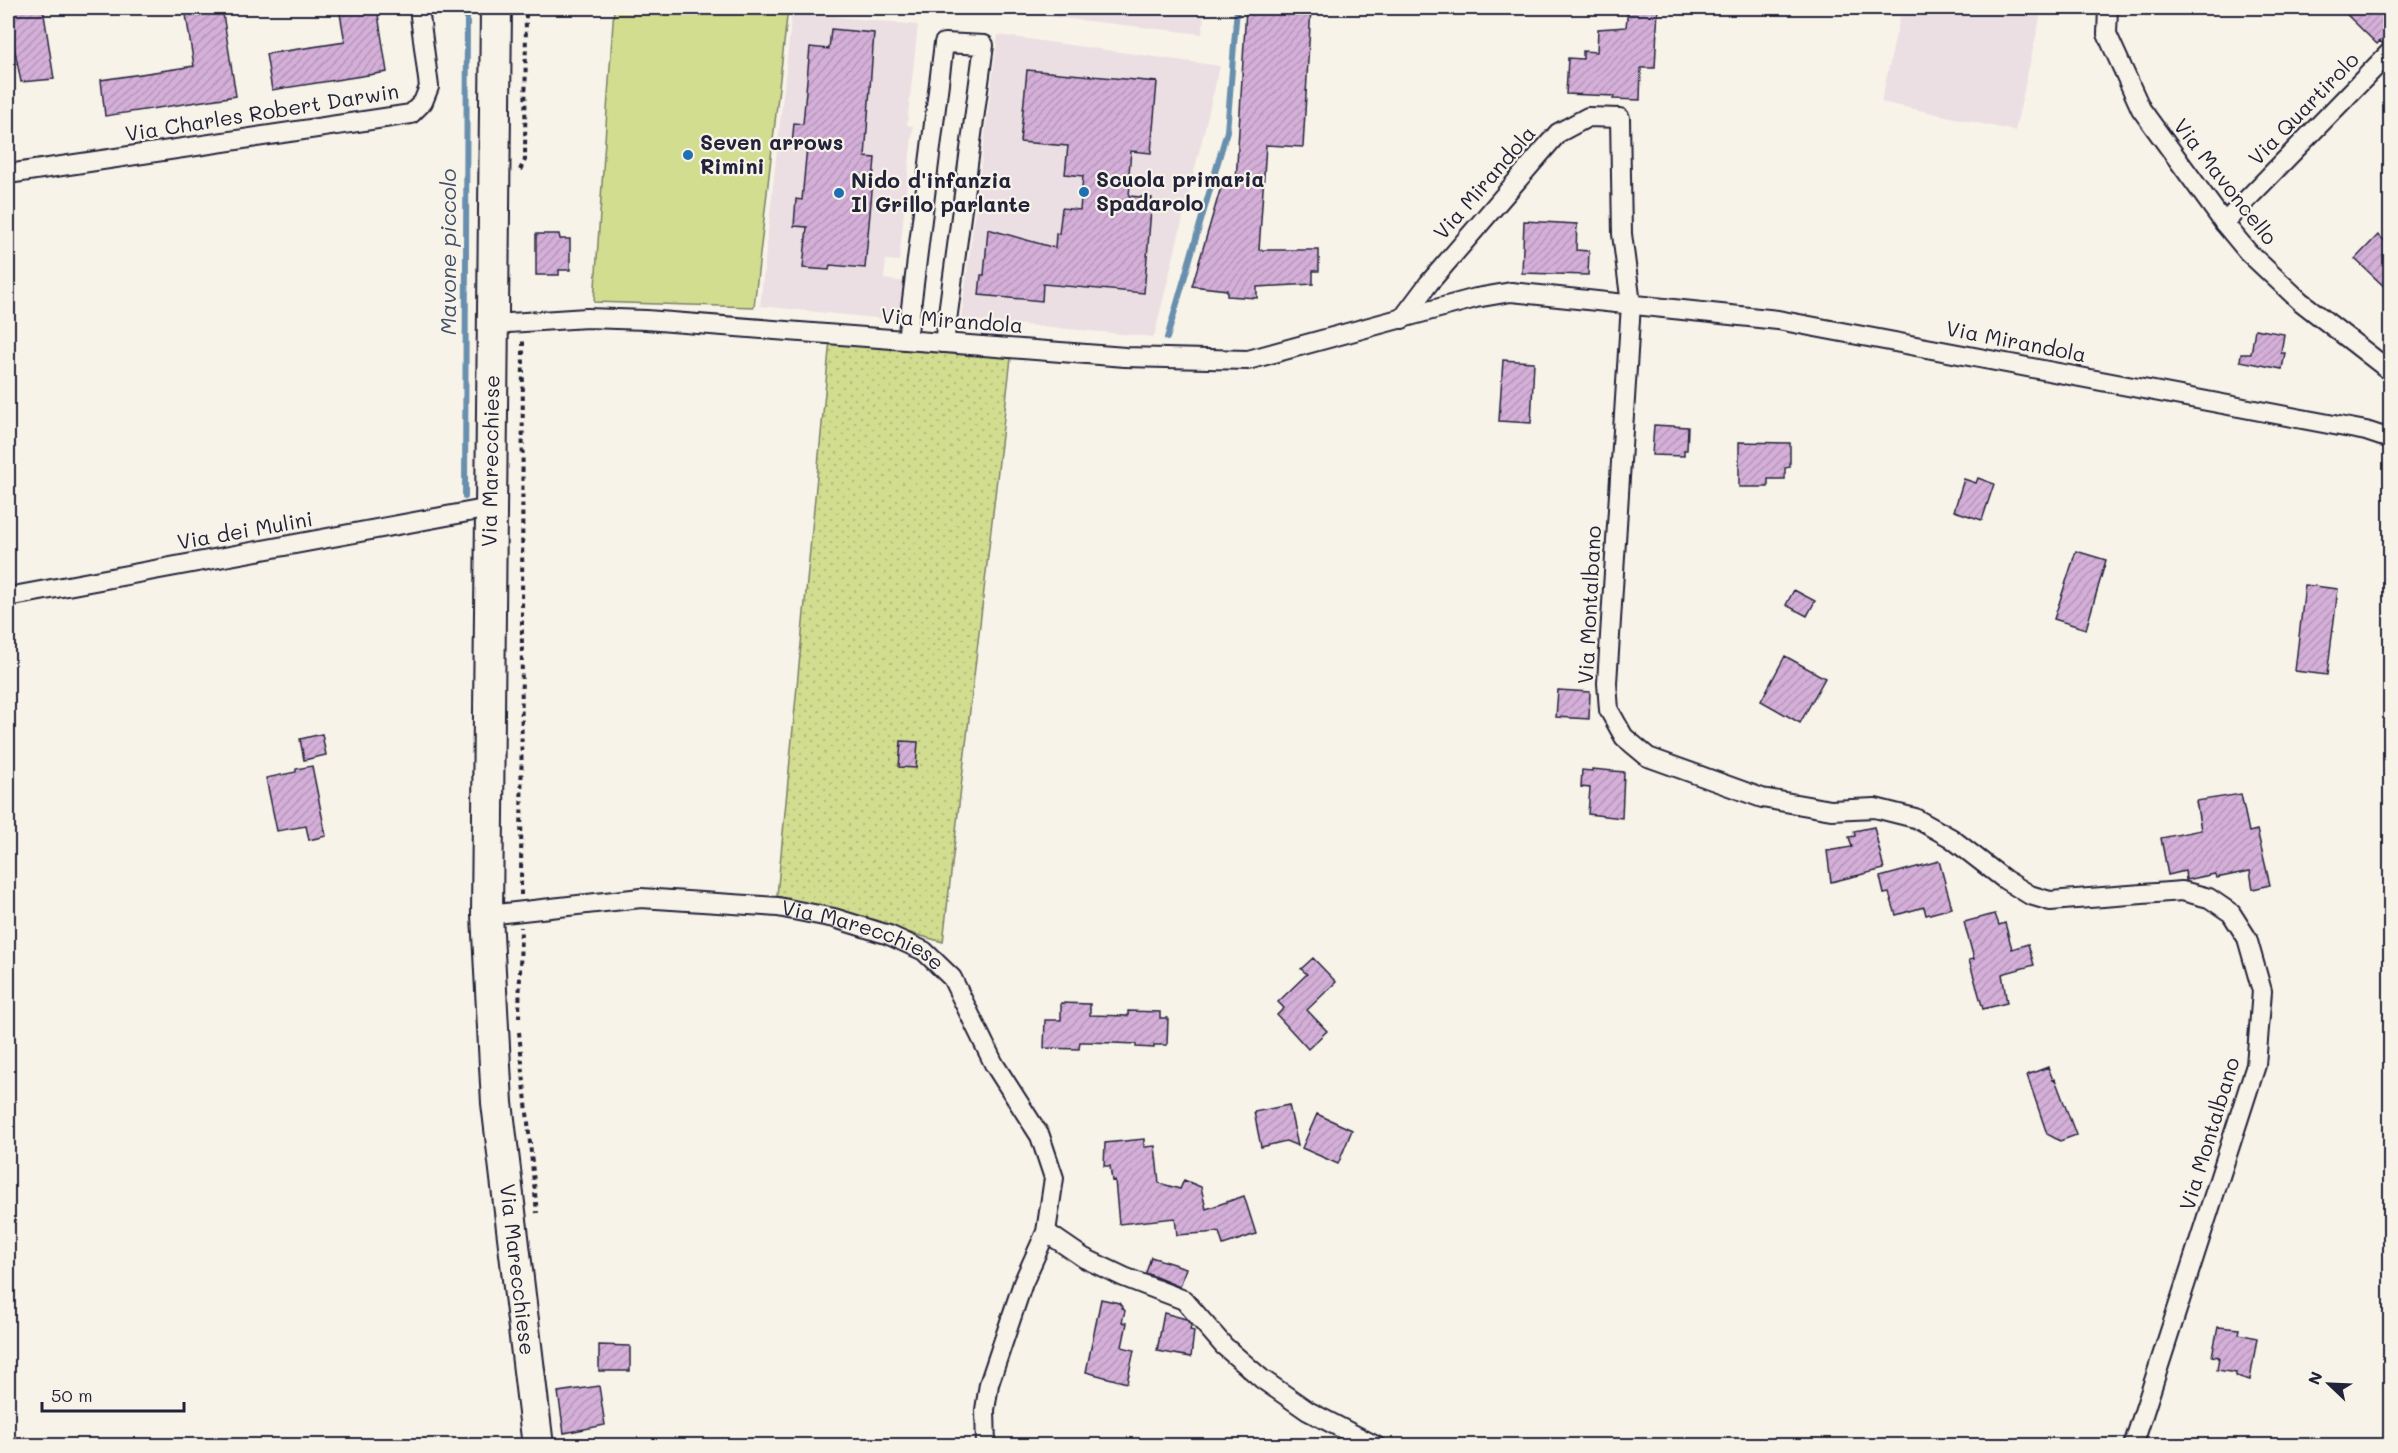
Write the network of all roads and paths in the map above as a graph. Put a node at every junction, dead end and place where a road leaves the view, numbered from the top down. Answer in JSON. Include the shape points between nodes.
{"nodes":[{"id":1,"x":419,"y":8,"type":"edge"},
{"id":2,"x":496,"y":8,"type":"edge"},
{"id":3,"x":2108,"y":8,"type":"edge"},
{"id":4,"x":2391,"y":52,"type":"edge"},
{"id":5,"x":8,"y":174,"type":"edge"},
{"id":6,"x":2224,"y":223,"type":"junction"},
{"id":7,"x":1630,"y":304,"type":"junction"},
{"id":8,"x":1402,"y":319,"type":"junction"},
{"id":9,"x":494,"y":324,"type":"junction"},
{"id":10,"x":523,"y":336,"type":"dead end"},
{"id":11,"x":906,"y":340,"type":"junction"},
{"id":12,"x":944,"y":343,"type":"junction"},
{"id":13,"x":2391,"y":371,"type":"edge"},
{"id":14,"x":2391,"y":439,"type":"edge"},
{"id":15,"x":490,"y":508,"type":"junction"},
{"id":16,"x":8,"y":597,"type":"edge"},
{"id":17,"x":521,"y":905,"type":"dead end"},
{"id":18,"x":488,"y":915,"type":"junction"},
{"id":19,"x":521,"y":917,"type":"dead end"},
{"id":20,"x":537,"y":1221,"type":"dead end"},
{"id":21,"x":1046,"y":1232,"type":"junction"},
{"id":22,"x":538,"y":1446,"type":"edge"},
{"id":23,"x":986,"y":1446,"type":"edge"},
{"id":24,"x":1376,"y":1446,"type":"edge"},
{"id":25,"x":2133,"y":1446,"type":"edge"}],
"edges":[{"from":1,"to":5,"type":"street","name":"Via Charles Robert Darwin","via":[[429,87],[423,102],[411,114]]},
{"from":2,"to":9,"type":"main road","name":"Via Marecchiese"},
{"from":3,"to":6,"type":"street","name":"Via Mavoncello","via":[[2107,34],[2142,109]]},
{"from":4,"to":6,"type":"street","name":"Via Quartirolo"},
{"from":6,"to":13,"type":"street","name":"Via Mavoncello","via":[[2248,252],[2300,301]]},
{"from":7,"to":8,"type":"street","name":"Via Mirandola","via":[[1511,292]]},
{"from":7,"to":8,"type":"street","name":"Via Mirandola","via":[[1622,234],[1620,118],[1588,117],[1558,133]]},
{"from":7,"to":14,"type":"street","name":"Via Mirandola","via":[[1778,320],[2366,431]]},
{"from":7,"to":25,"type":"street","name":"Via Montalbano","via":[[1607,683],[1609,710],[1624,737],[1648,757],[1762,798],[1831,810],[1875,808],[1915,818],[1951,838],[2030,895],[2050,901],[2182,891],[2209,898],[2231,913],[2247,938],[2262,991],[2256,1065]]},
{"from":8,"to":12,"type":"street","name":"Via Mirandola","via":[[1248,360],[1125,357]]},
{"from":9,"to":11,"type":"street","name":"Via Mirandola","via":[[628,319]]},
{"from":9,"to":15,"type":"main road","name":"Via Marecchiese"},
{"from":10,"to":17,"type":"path"},
{"from":11,"to":12,"type":"street","name":"Via Mirandola"},
{"from":11,"to":12,"type":"street","via":[[944,43],[984,45]]},
{"from":15,"to":16,"type":"street","name":"Via dei Mulini"},
{"from":15,"to":18,"type":"main road","name":"Via Marecchiese"},
{"from":18,"to":21,"type":"street","name":"Via Marecchiese","via":[[641,898],[778,907],[834,918],[924,951],[952,978],[994,1064],[1040,1136],[1054,1178]]},
{"from":18,"to":22,"type":"main road","name":"Via Marecchiese","via":[[497,1103]]},
{"from":19,"to":20,"type":"path","via":[[519,1022]]},
{"from":21,"to":23,"type":"street","name":"Via Marecchiese","via":[[1023,1283],[989,1384]]},
{"from":21,"to":24,"type":"street","via":[[1084,1258],[1184,1300],[1224,1346],[1262,1379],[1308,1411]]}]}
